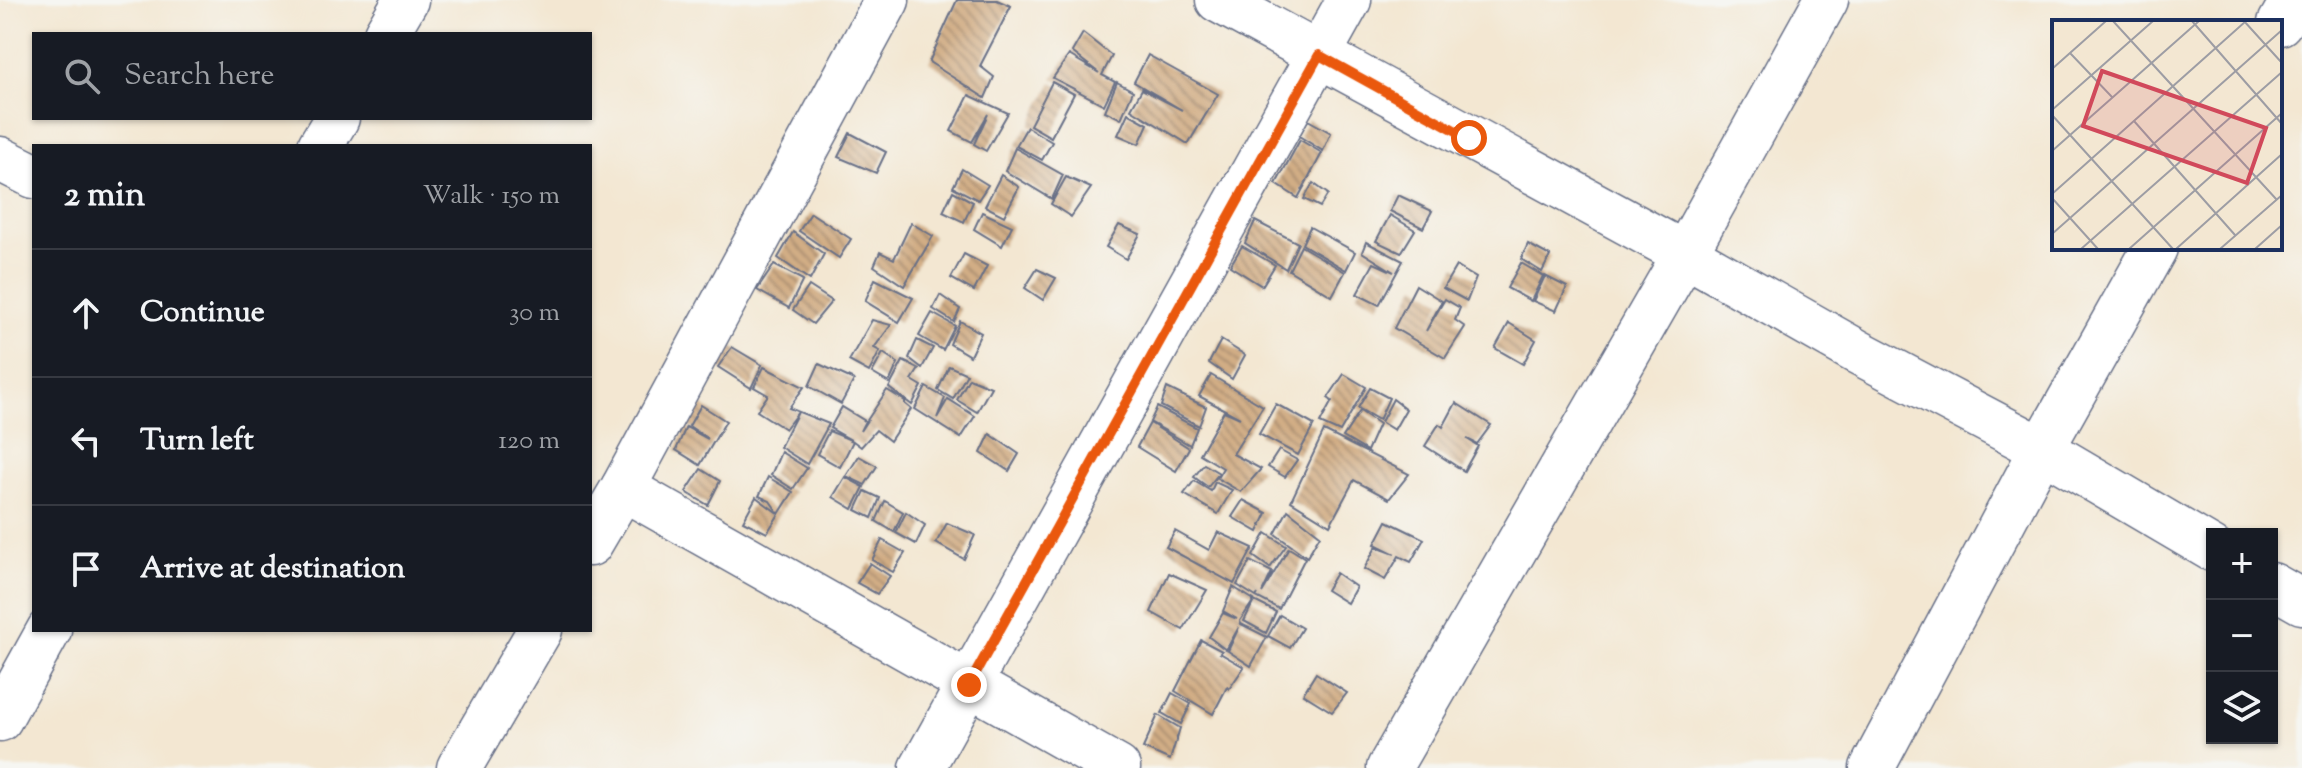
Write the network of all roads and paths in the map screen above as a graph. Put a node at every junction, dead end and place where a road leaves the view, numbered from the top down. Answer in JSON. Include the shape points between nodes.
{"nodes":[{"id":1,"x":406,"y":0,"type":"edge"},
{"id":2,"x":887,"y":0,"type":"edge"},
{"id":3,"x":1218,"y":0,"type":"edge"},
{"id":4,"x":1349,"y":0,"type":"edge"},
{"id":5,"x":1826,"y":0,"type":"edge"},
{"id":6,"x":2293,"y":0,"type":"edge"},
{"id":7,"x":2282,"y":20,"type":"edge"},
{"id":8,"x":387,"y":32,"type":"edge"},
{"id":9,"x":1319,"y":55,"type":"junction"},
{"id":10,"x":336,"y":120,"type":"edge"},
{"id":11,"x":321,"y":144,"type":"edge"},
{"id":12,"x":0,"y":159,"type":"edge"},
{"id":13,"x":32,"y":175,"type":"edge"},
{"id":14,"x":2154,"y":250,"type":"edge"},
{"id":15,"x":1685,"y":254,"type":"junction"},
{"id":16,"x":2042,"y":449,"type":"junction"},
{"id":17,"x":623,"y":488,"type":"junction"},
{"id":18,"x":592,"y":541,"type":"edge"},
{"id":19,"x":2206,"y":545,"type":"edge"},
{"id":20,"x":2278,"y":588,"type":"edge"},
{"id":21,"x":2302,"y":602,"type":"edge"},
{"id":22,"x":48,"y":632,"type":"edge"},
{"id":23,"x":539,"y":632,"type":"edge"},
{"id":24,"x":969,"y":685,"type":"junction"},
{"id":25,"x":0,"y":719,"type":"edge"},
{"id":26,"x":459,"y":768,"type":"edge"},
{"id":27,"x":922,"y":768,"type":"edge"},
{"id":28,"x":1118,"y":768,"type":"edge"},
{"id":29,"x":1389,"y":768,"type":"edge"},
{"id":30,"x":1872,"y":768,"type":"edge"}],
"edges":[{"from":1,"to":8,"type":"street"},
{"from":2,"to":17,"type":"street"},
{"from":3,"to":9,"type":"street"},
{"from":4,"to":9,"type":"street"},
{"from":5,"to":15,"type":"street"},
{"from":6,"to":7,"type":"street"},
{"from":9,"to":15,"type":"street"},
{"from":9,"to":24,"type":"street"},
{"from":10,"to":11,"type":"street"},
{"from":12,"to":13,"type":"street"},
{"from":14,"to":16,"type":"street"},
{"from":15,"to":16,"type":"street"},
{"from":15,"to":29,"type":"street"},
{"from":16,"to":19,"type":"street"},
{"from":16,"to":30,"type":"street"},
{"from":17,"to":18,"type":"street"},
{"from":17,"to":24,"type":"street"},
{"from":20,"to":21,"type":"street"},
{"from":22,"to":25,"type":"street"},
{"from":23,"to":26,"type":"street"},
{"from":24,"to":27,"type":"street"},
{"from":24,"to":28,"type":"street"}]}
